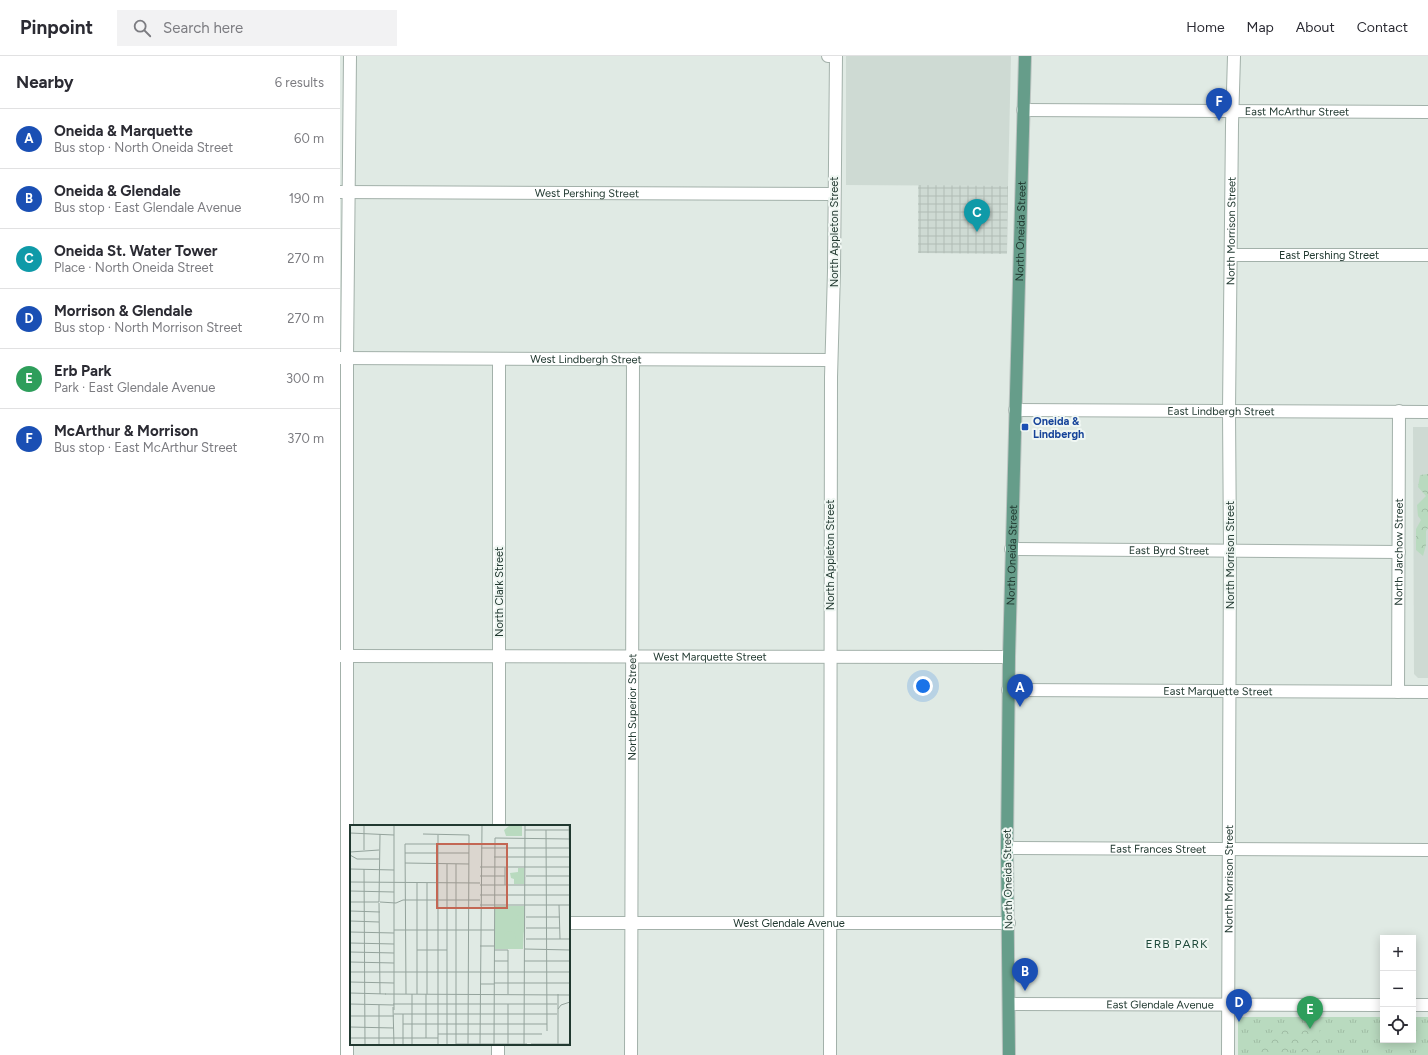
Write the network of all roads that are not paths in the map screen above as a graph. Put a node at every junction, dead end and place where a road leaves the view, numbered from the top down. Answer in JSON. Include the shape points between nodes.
{"nodes":[{"id":1,"x":350,"y":56,"type":"edge"},
{"id":2,"x":828,"y":56,"type":"edge"},
{"id":3,"x":836,"y":56,"type":"edge"},
{"id":4,"x":1025,"y":56,"type":"edge"},
{"id":5,"x":1234,"y":56,"type":"edge"},
{"id":6,"x":1023,"y":110,"type":"junction"},
{"id":7,"x":1233,"y":111,"type":"junction"},
{"id":8,"x":1428,"y":112,"type":"edge"},
{"id":9,"x":344,"y":192,"type":"edge"},
{"id":10,"x":834,"y":194,"type":"junction"},
{"id":11,"x":1230,"y":255,"type":"junction"},
{"id":12,"x":1428,"y":255,"type":"edge"},
{"id":13,"x":343,"y":358,"type":"edge"},
{"id":14,"x":499,"y":359,"type":"junction"},
{"id":15,"x":633,"y":359,"type":"junction"},
{"id":16,"x":831,"y":360,"type":"junction"},
{"id":17,"x":1015,"y":410,"type":"junction"},
{"id":18,"x":1229,"y":411,"type":"junction"},
{"id":19,"x":1399,"y":412,"type":"junction"},
{"id":20,"x":1428,"y":412,"type":"edge"},
{"id":21,"x":1011,"y":549,"type":"junction"},
{"id":22,"x":1230,"y":550,"type":"junction"},
{"id":23,"x":1399,"y":552,"type":"junction"},
{"id":24,"x":343,"y":656,"type":"edge"},
{"id":25,"x":632,"y":656,"type":"junction"},
{"id":26,"x":830,"y":656,"type":"junction"},
{"id":27,"x":499,"y":657,"type":"junction"},
{"id":28,"x":1008,"y":657,"type":"junction"},
{"id":29,"x":1008,"y":690,"type":"junction"},
{"id":30,"x":1229,"y":691,"type":"junction"},
{"id":31,"x":1398,"y":692,"type":"junction"},
{"id":32,"x":1428,"y":692,"type":"edge"},
{"id":33,"x":499,"y":825,"type":"edge"},
{"id":34,"x":1007,"y":848,"type":"junction"},
{"id":35,"x":1230,"y":849,"type":"junction"},
{"id":36,"x":1428,"y":850,"type":"edge"},
{"id":37,"x":346,"y":921,"type":"edge"},
{"id":38,"x":632,"y":922,"type":"junction"},
{"id":39,"x":570,"y":923,"type":"edge"},
{"id":40,"x":1009,"y":923,"type":"junction"},
{"id":41,"x":830,"y":924,"type":"junction"},
{"id":42,"x":1228,"y":1003,"type":"junction"},
{"id":43,"x":1009,"y":1004,"type":"junction"},
{"id":44,"x":1380,"y":1005,"type":"edge"},
{"id":45,"x":1416,"y":1005,"type":"edge"},
{"id":46,"x":1428,"y":1005,"type":"edge"},
{"id":47,"x":347,"y":1055,"type":"edge"},
{"id":48,"x":631,"y":1055,"type":"edge"},
{"id":49,"x":830,"y":1055,"type":"edge"},
{"id":50,"x":1009,"y":1055,"type":"edge"},
{"id":51,"x":1228,"y":1055,"type":"edge"}],
"edges":[{"from":1,"to":9,"type":"street"},
{"from":2,"to":3,"type":"street"},
{"from":3,"to":10,"type":"street","name":"North Appleton Street"},
{"from":4,"to":6,"type":"main road","name":"North Oneida Street"},
{"from":5,"to":7,"type":"street","name":"North Morrison Street"},
{"from":6,"to":7,"type":"street","name":"East McArthur Street"},
{"from":6,"to":17,"type":"main road","name":"North Oneida Street"},
{"from":7,"to":8,"type":"street","name":"East McArthur Street"},
{"from":7,"to":11,"type":"street","name":"North Morrison Street"},
{"from":9,"to":10,"type":"street","name":"West Pershing Street"},
{"from":9,"to":13,"type":"street"},
{"from":10,"to":16,"type":"street","name":"North Appleton Street"},
{"from":11,"to":12,"type":"street","name":"East Pershing Street"},
{"from":11,"to":18,"type":"street","name":"North Morrison Street"},
{"from":13,"to":14,"type":"street","name":"West Lindbergh Street"},
{"from":13,"to":24,"type":"street"},
{"from":14,"to":15,"type":"street","name":"West Lindbergh Street"},
{"from":14,"to":27,"type":"street","name":"North Clark Street"},
{"from":15,"to":16,"type":"street","name":"West Lindbergh Street"},
{"from":15,"to":25,"type":"street","name":"North Superior Street"},
{"from":16,"to":26,"type":"street","name":"North Appleton Street"},
{"from":17,"to":18,"type":"street","name":"East Lindbergh Street"},
{"from":17,"to":21,"type":"main road","name":"North Oneida Street"},
{"from":18,"to":19,"type":"street","name":"East Lindbergh Street"},
{"from":18,"to":22,"type":"street","name":"North Morrison Street"},
{"from":19,"to":20,"type":"street","name":"East Lindbergh Street"},
{"from":19,"to":23,"type":"street","name":"North Jarchow Street"},
{"from":21,"to":22,"type":"street","name":"East Byrd Street"},
{"from":21,"to":28,"type":"main road","name":"North Oneida Street"},
{"from":22,"to":23,"type":"street","name":"East Byrd Street"},
{"from":22,"to":30,"type":"street","name":"North Morrison Street"},
{"from":23,"to":31,"type":"street","name":"North Jarchow Street"},
{"from":24,"to":27,"type":"street","name":"West Marquette Street"},
{"from":24,"to":37,"type":"street"},
{"from":25,"to":26,"type":"street","name":"West Marquette Street"},
{"from":25,"to":27,"type":"street","name":"West Marquette Street"},
{"from":25,"to":38,"type":"street","name":"North Superior Street"},
{"from":26,"to":28,"type":"street","name":"West Marquette Street"},
{"from":26,"to":41,"type":"street","name":"North Appleton Street"},
{"from":27,"to":33,"type":"street","name":"North Clark Street"},
{"from":28,"to":29,"type":"main road","name":"North Oneida Street"},
{"from":29,"to":30,"type":"street","name":"East Marquette Street"},
{"from":29,"to":34,"type":"main road","name":"North Oneida Street"},
{"from":30,"to":31,"type":"street","name":"East Marquette Street"},
{"from":30,"to":35,"type":"street","name":"North Morrison Street"},
{"from":31,"to":32,"type":"street","name":"East Marquette Street"},
{"from":34,"to":35,"type":"street","name":"East Frances Street"},
{"from":34,"to":40,"type":"main road","name":"North Oneida Street"},
{"from":35,"to":36,"type":"street","name":"East Frances Street"},
{"from":35,"to":42,"type":"street","name":"North Morrison Street"},
{"from":37,"to":47,"type":"street"},
{"from":38,"to":39,"type":"street","name":"West Glendale Avenue"},
{"from":38,"to":41,"type":"street","name":"West Glendale Avenue"},
{"from":38,"to":48,"type":"street","name":"North Superior Street"},
{"from":40,"to":41,"type":"street","name":"West Glendale Avenue"},
{"from":40,"to":43,"type":"main road","name":"North Oneida Street"},
{"from":41,"to":49,"type":"street","name":"North Appleton Street"},
{"from":42,"to":43,"type":"street","name":"East Glendale Avenue"},
{"from":42,"to":44,"type":"street","name":"East Glendale Avenue"},
{"from":42,"to":51,"type":"street","name":"North Morrison Street"},
{"from":43,"to":50,"type":"main road","name":"North Oneida Street"},
{"from":45,"to":46,"type":"street"}]}
